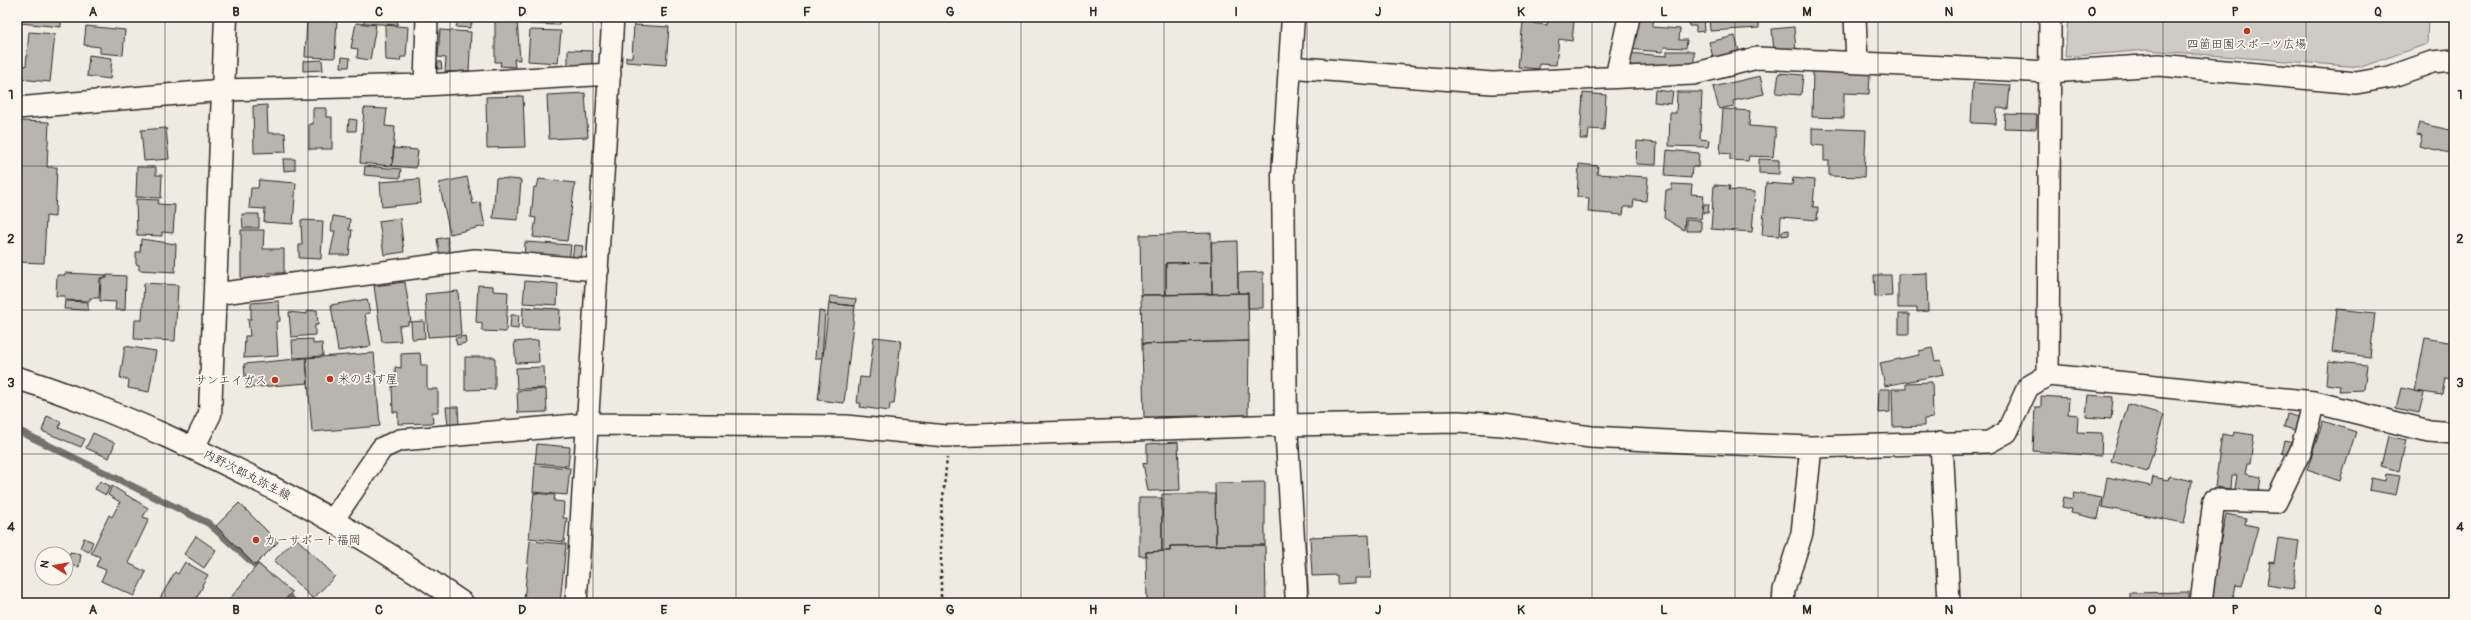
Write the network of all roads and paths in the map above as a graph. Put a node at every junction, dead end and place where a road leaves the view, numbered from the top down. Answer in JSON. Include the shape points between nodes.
{"nodes":[{"id":1,"x":226,"y":17,"type":"edge"},
{"id":2,"x":427,"y":17,"type":"edge"},
{"id":3,"x":613,"y":17,"type":"edge"},
{"id":4,"x":1293,"y":17,"type":"edge"},
{"id":5,"x":1628,"y":17,"type":"edge"},
{"id":6,"x":1855,"y":17,"type":"edge"},
{"id":7,"x":2050,"y":17,"type":"edge"},
{"id":8,"x":2454,"y":60,"type":"edge"},
{"id":9,"x":1857,"y":62,"type":"junction"},
{"id":10,"x":1289,"y":67,"type":"junction"},
{"id":11,"x":2050,"y":72,"type":"junction"},
{"id":12,"x":610,"y":74,"type":"junction"},
{"id":13,"x":1616,"y":76,"type":"junction"},
{"id":14,"x":425,"y":85,"type":"junction"},
{"id":15,"x":223,"y":90,"type":"junction"},
{"id":16,"x":17,"y":108,"type":"edge"},
{"id":17,"x":598,"y":270,"type":"junction"},
{"id":18,"x":215,"y":294,"type":"junction"},
{"id":19,"x":2048,"y":375,"type":"junction"},
{"id":20,"x":17,"y":378,"type":"edge"},
{"id":21,"x":2314,"y":402,"type":"junction"},
{"id":22,"x":587,"y":424,"type":"junction"},
{"id":23,"x":1286,"y":425,"type":"junction"},
{"id":24,"x":2454,"y":433,"type":"edge"},
{"id":25,"x":951,"y":436,"type":"junction"},
{"id":26,"x":1941,"y":442,"type":"junction"},
{"id":27,"x":1811,"y":447,"type":"junction"},
{"id":28,"x":193,"y":448,"type":"junction"},
{"id":29,"x":334,"y":520,"type":"junction"},
{"id":30,"x":1949,"y":602,"type":"edge"},
{"id":31,"x":462,"y":603,"type":"edge"},
{"id":32,"x":576,"y":603,"type":"edge"},
{"id":33,"x":941,"y":603,"type":"edge"},
{"id":34,"x":1297,"y":603,"type":"edge"},
{"id":35,"x":1783,"y":603,"type":"edge"},
{"id":36,"x":2201,"y":603,"type":"edge"}],
"edges":[{"from":1,"to":15,"type":"street"},
{"from":2,"to":14,"type":"street"},
{"from":3,"to":12,"type":"street"},
{"from":4,"to":10,"type":"street"},
{"from":5,"to":13,"type":"street"},
{"from":6,"to":9,"type":"street"},
{"from":7,"to":11,"type":"street"},
{"from":8,"to":11,"type":"street","via":[[2432,62],[2390,77],[2356,83],[2159,65]]},
{"from":9,"to":11,"type":"street"},
{"from":9,"to":13,"type":"street","via":[[1758,58],[1693,74]]},
{"from":10,"to":13,"type":"street","via":[[1492,83]]},
{"from":10,"to":23,"type":"street","via":[[1283,175]]},
{"from":11,"to":19,"type":"street"},
{"from":12,"to":14,"type":"street"},
{"from":12,"to":17,"type":"street"},
{"from":14,"to":15,"type":"street"},
{"from":15,"to":16,"type":"street"},
{"from":15,"to":18,"type":"street"},
{"from":17,"to":18,"type":"street","via":[[475,260]]},
{"from":17,"to":22,"type":"street"},
{"from":18,"to":28,"type":"street","via":[[210,414]]},
{"from":19,"to":21,"type":"street"},
{"from":19,"to":26,"type":"street","via":[[2028,387],[2007,432],[1989,442]]},
{"from":20,"to":28,"type":"street","name":"内野次郎丸弥生線","via":[[135,422]]},
{"from":21,"to":24,"type":"street","via":[[2429,431]]},
{"from":21,"to":36,"type":"street","via":[[2301,450],[2276,502],[2214,500]]},
{"from":22,"to":25,"type":"street","via":[[845,426]]},
{"from":22,"to":29,"type":"street","via":[[400,440],[382,448]]},
{"from":22,"to":32,"type":"street"},
{"from":23,"to":25,"type":"street"},
{"from":23,"to":27,"type":"street","via":[[1458,422],[1503,425],[1591,437]]},
{"from":23,"to":34,"type":"street"},
{"from":25,"to":33,"type":"path","via":[[945,467],[941,517]]},
{"from":26,"to":27,"type":"street"},
{"from":26,"to":30,"type":"street"},
{"from":27,"to":35,"type":"street","via":[[1802,533],[1784,590]]},
{"from":28,"to":29,"type":"street","name":"内野次郎丸弥生線","via":[[247,473]]},
{"from":29,"to":31,"type":"street","name":"内野次郎丸弥生線","via":[[418,572]]}]}
